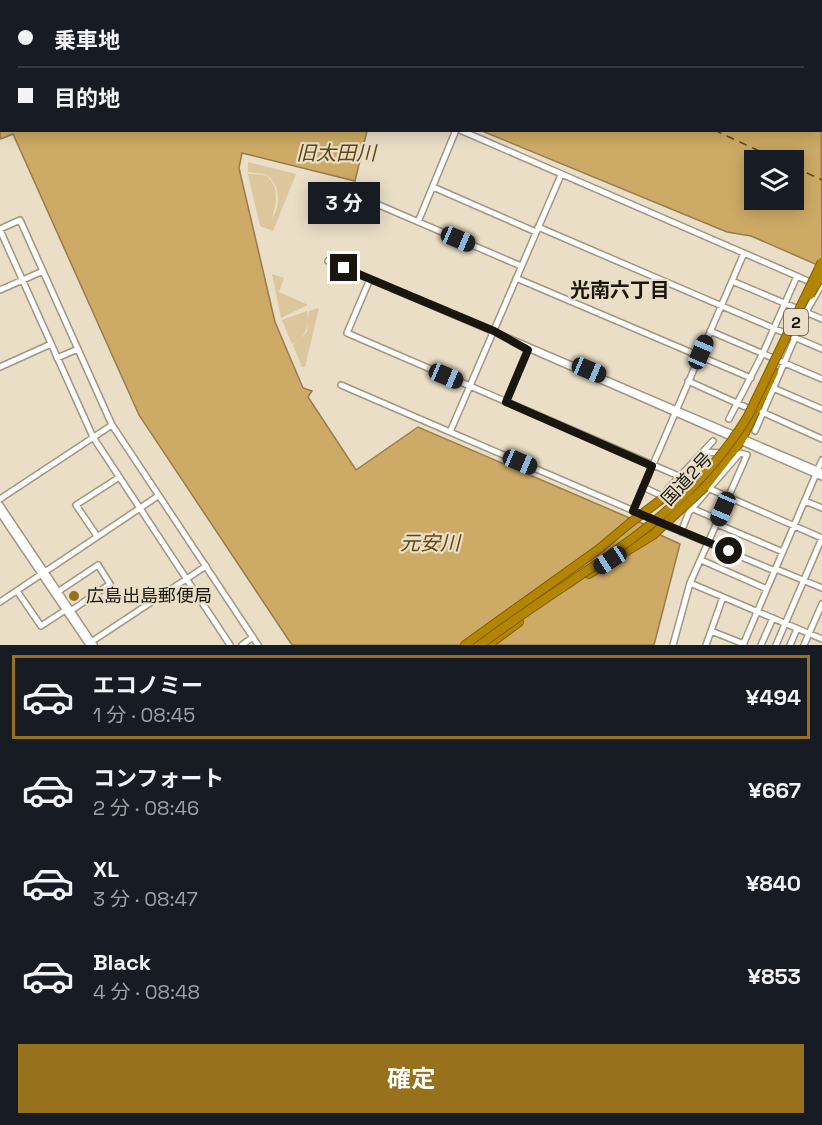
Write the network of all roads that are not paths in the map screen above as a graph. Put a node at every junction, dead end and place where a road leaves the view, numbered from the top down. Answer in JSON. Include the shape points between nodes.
{"nodes":[{"id":1,"x":457,"y":132,"type":"edge"},
{"id":2,"x":463,"y":132,"type":"edge"},
{"id":3,"x":561,"y":174,"type":"junction"},
{"id":4,"x":433,"y":187,"type":"junction"},
{"id":5,"x":358,"y":196,"type":"dead end"},
{"id":6,"x":418,"y":222,"type":"junction"},
{"id":7,"x":537,"y":229,"type":"junction"},
{"id":8,"x":0,"y":230,"type":"edge"},
{"id":9,"x":744,"y":253,"type":"junction"},
{"id":10,"x":328,"y":261,"type":"dead end"},
{"id":11,"x":822,"y":262,"type":"edge"},
{"id":12,"x":521,"y":266,"type":"junction"},
{"id":13,"x":43,"y":271,"type":"junction"},
{"id":14,"x":822,"y":274,"type":"edge"},
{"id":15,"x":797,"y":276,"type":"junction"},
{"id":16,"x":516,"y":278,"type":"junction"},
{"id":17,"x":370,"y":279,"type":"junction"},
{"id":18,"x":22,"y":280,"type":"junction"},
{"id":19,"x":732,"y":280,"type":"junction"},
{"id":20,"x":821,"y":286,"type":"edge"},
{"id":21,"x":0,"y":290,"type":"edge"},
{"id":22,"x":786,"y":303,"type":"junction"},
{"id":23,"x":721,"y":306,"type":"junction"},
{"id":24,"x":806,"y":312,"type":"junction"},
{"id":25,"x":822,"y":319,"type":"edge"},
{"id":26,"x":774,"y":328,"type":"junction"},
{"id":27,"x":494,"y":331,"type":"junction"},
{"id":28,"x":710,"y":331,"type":"junction"},
{"id":29,"x":795,"y":337,"type":"junction"},
{"id":30,"x":51,"y":344,"type":"junction"},
{"id":31,"x":78,"y":349,"type":"junction"},
{"id":32,"x":822,"y":349,"type":"edge"},
{"id":33,"x":528,"y":350,"type":"junction"},
{"id":34,"x":763,"y":353,"type":"junction"},
{"id":35,"x":699,"y":356,"type":"junction"},
{"id":36,"x":57,"y":358,"type":"junction"},
{"id":37,"x":784,"y":362,"type":"junction"},
{"id":38,"x":0,"y":367,"type":"edge"},
{"id":39,"x":751,"y":378,"type":"junction"},
{"id":40,"x":822,"y":379,"type":"edge"},
{"id":41,"x":688,"y":381,"type":"junction"},
{"id":42,"x":341,"y":385,"type":"dead end"},
{"id":43,"x":470,"y":386,"type":"junction"},
{"id":44,"x":774,"y":388,"type":"junction"},
{"id":45,"x":506,"y":402,"type":"junction"},
{"id":46,"x":739,"y":403,"type":"junction"},
{"id":47,"x":822,"y":409,"type":"edge"},
{"id":48,"x":676,"y":410,"type":"junction"},
{"id":49,"x":756,"y":415,"type":"junction"},
{"id":50,"x":729,"y":419,"type":"dead end"},
{"id":51,"x":112,"y":425,"type":"junction"},
{"id":52,"x":755,"y":431,"type":"dead end"},
{"id":53,"x":450,"y":432,"type":"junction"},
{"id":54,"x":93,"y":437,"type":"junction"},
{"id":55,"x":742,"y":439,"type":"junction"},
{"id":56,"x":822,"y":439,"type":"edge"},
{"id":57,"x":713,"y":441,"type":"dead end"},
{"id":58,"x":704,"y":452,"type":"junction"},
{"id":59,"x":731,"y":457,"type":"junction"},
{"id":60,"x":822,"y":460,"type":"edge"},
{"id":61,"x":652,"y":466,"type":"junction"},
{"id":62,"x":741,"y":469,"type":"junction"},
{"id":63,"x":819,"y":473,"type":"edge"},
{"id":64,"x":681,"y":477,"type":"junction"},
{"id":65,"x":118,"y":478,"type":"junction"},
{"id":66,"x":643,"y":488,"type":"junction"},
{"id":67,"x":708,"y":488,"type":"junction"},
{"id":68,"x":158,"y":496,"type":"junction"},
{"id":69,"x":660,"y":496,"type":"junction"},
{"id":70,"x":728,"y":498,"type":"junction"},
{"id":71,"x":0,"y":499,"type":"edge"},
{"id":72,"x":805,"y":501,"type":"junction"},
{"id":73,"x":0,"y":505,"type":"edge"},
{"id":74,"x":644,"y":507,"type":"dead end"},
{"id":75,"x":692,"y":508,"type":"junction"},
{"id":76,"x":822,"y":508,"type":"edge"},
{"id":77,"x":139,"y":509,"type":"junction"},
{"id":78,"x":633,"y":511,"type":"junction"},
{"id":79,"x":0,"y":513,"type":"edge"},
{"id":80,"x":718,"y":522,"type":"junction"},
{"id":81,"x":794,"y":526,"type":"junction"},
{"id":82,"x":681,"y":532,"type":"junction"},
{"id":83,"x":97,"y":536,"type":"junction"},
{"id":84,"x":822,"y":538,"type":"edge"},
{"id":85,"x":708,"y":544,"type":"junction"},
{"id":86,"x":783,"y":552,"type":"junction"},
{"id":87,"x":701,"y":560,"type":"junction"},
{"id":88,"x":206,"y":566,"type":"junction"},
{"id":89,"x":775,"y":570,"type":"junction"},
{"id":90,"x":43,"y":573,"type":"junction"},
{"id":91,"x":186,"y":579,"type":"junction"},
{"id":92,"x":804,"y":580,"type":"junction"},
{"id":93,"x":690,"y":583,"type":"junction"},
{"id":94,"x":822,"y":588,"type":"edge"},
{"id":95,"x":767,"y":589,"type":"junction"},
{"id":96,"x":17,"y":591,"type":"junction"},
{"id":97,"x":56,"y":593,"type":"junction"},
{"id":98,"x":723,"y":597,"type":"junction"},
{"id":99,"x":0,"y":602,"type":"edge"},
{"id":100,"x":822,"y":604,"type":"edge"},
{"id":101,"x":68,"y":610,"type":"junction"},
{"id":102,"x":757,"y":612,"type":"junction"},
{"id":103,"x":773,"y":618,"type":"junction"},
{"id":104,"x":785,"y":623,"type":"junction"},
{"id":105,"x":797,"y":629,"type":"junction"},
{"id":106,"x":711,"y":631,"type":"junction"},
{"id":107,"x":809,"y":634,"type":"junction"},
{"id":108,"x":253,"y":638,"type":"junction"},
{"id":109,"x":820,"y":641,"type":"edge"},
{"id":110,"x":90,"y":644,"type":"edge"},
{"id":111,"x":743,"y":644,"type":"edge"},
{"id":112,"x":230,"y":645,"type":"edge"},
{"id":113,"x":242,"y":645,"type":"edge"},
{"id":114,"x":258,"y":645,"type":"edge"},
{"id":115,"x":465,"y":645,"type":"edge"},
{"id":116,"x":480,"y":645,"type":"edge"},
{"id":117,"x":488,"y":645,"type":"edge"},
{"id":118,"x":675,"y":645,"type":"edge"},
{"id":119,"x":706,"y":645,"type":"edge"},
{"id":120,"x":761,"y":645,"type":"edge"},
{"id":121,"x":776,"y":645,"type":"edge"},
{"id":122,"x":790,"y":645,"type":"edge"},
{"id":123,"x":804,"y":645,"type":"edge"}],
"edges":[{"from":1,"to":4,"type":"street"},
{"from":2,"to":3,"type":"street"},
{"from":3,"to":7,"type":"street"},
{"from":3,"to":9,"type":"street"},
{"from":4,"to":6,"type":"street"},
{"from":4,"to":7,"type":"street"},
{"from":5,"to":6,"type":"street"},
{"from":6,"to":12,"type":"street"},
{"from":7,"to":12,"type":"street"},
{"from":7,"to":23,"type":"street"},
{"from":8,"to":13,"type":"street","via":[[20,220]]},
{"from":8,"to":18,"type":"street"},
{"from":9,"to":15,"type":"street"},
{"from":9,"to":19,"type":"street"},
{"from":10,"to":17,"type":"street"},
{"from":11,"to":116,"type":"highway","bridge":true,"via":[[748,416],[700,482],[652,525]]},
{"from":12,"to":16,"type":"street"},
{"from":13,"to":18,"type":"street"},
{"from":13,"to":31,"type":"street"},
{"from":14,"to":49,"type":"highway","name":"国道2号","number":"2","bridge":true},
{"from":15,"to":20,"type":"street"},
{"from":15,"to":22,"type":"street"},
{"from":16,"to":27,"type":"street"},
{"from":16,"to":35,"type":"street"},
{"from":17,"to":27,"type":"street"},
{"from":17,"to":43,"type":"street","via":[[347,333]]},
{"from":18,"to":21,"type":"street"},
{"from":18,"to":30,"type":"street"},
{"from":19,"to":22,"type":"street"},
{"from":19,"to":23,"type":"street"},
{"from":20,"to":24,"type":"street"},
{"from":22,"to":24,"type":"street"},
{"from":22,"to":26,"type":"street"},
{"from":23,"to":26,"type":"street"},
{"from":23,"to":28,"type":"street"},
{"from":24,"to":25,"type":"street"},
{"from":24,"to":29,"type":"street"},
{"from":26,"to":29,"type":"street"},
{"from":26,"to":34,"type":"street"},
{"from":27,"to":33,"type":"street"},
{"from":27,"to":43,"type":"street"},
{"from":27,"to":48,"type":"street"},
{"from":28,"to":34,"type":"street"},
{"from":28,"to":35,"type":"street"},
{"from":29,"to":32,"type":"street"},
{"from":29,"to":37,"type":"street"},
{"from":30,"to":36,"type":"street"},
{"from":30,"to":38,"type":"street"},
{"from":31,"to":36,"type":"street"},
{"from":31,"to":51,"type":"street"},
{"from":33,"to":45,"type":"street"},
{"from":33,"to":48,"type":"street"},
{"from":34,"to":37,"type":"street"},
{"from":34,"to":39,"type":"street"},
{"from":35,"to":39,"type":"street"},
{"from":35,"to":41,"type":"street"},
{"from":36,"to":54,"type":"street"},
{"from":37,"to":40,"type":"street"},
{"from":37,"to":44,"type":"street"},
{"from":39,"to":46,"type":"street"},
{"from":41,"to":46,"type":"street"},
{"from":41,"to":48,"type":"street"},
{"from":42,"to":53,"type":"street"},
{"from":43,"to":45,"type":"street"},
{"from":43,"to":53,"type":"street"},
{"from":44,"to":47,"type":"street"},
{"from":44,"to":49,"type":"street"},
{"from":45,"to":61,"type":"street"},
{"from":46,"to":49,"type":"street"},
{"from":46,"to":50,"type":"street"},
{"from":48,"to":55,"type":"street"},
{"from":48,"to":61,"type":"street"},
{"from":49,"to":52,"type":"street"},
{"from":49,"to":55,"type":"highway","name":"国道2号","number":"2"},
{"from":49,"to":56,"type":"street"},
{"from":51,"to":54,"type":"street"},
{"from":51,"to":68,"type":"street"},
{"from":53,"to":78,"type":"street"},
{"from":54,"to":65,"type":"street"},
{"from":54,"to":71,"type":"street"},
{"from":55,"to":59,"type":"highway","name":"国道2号","number":"2"},
{"from":55,"to":63,"type":"street"},
{"from":57,"to":58,"type":"street"},
{"from":58,"to":59,"type":"street"},
{"from":58,"to":64,"type":"street"},
{"from":59,"to":62,"type":"street"},
{"from":59,"to":62,"type":"street","via":[[747,455]]},
{"from":59,"to":67,"type":"highway","name":"国道2号","number":"2"},
{"from":59,"to":115,"type":"highway","name":"国道2号","number":"2","bridge":true,"via":[[696,474],[600,549]]},
{"from":60,"to":63,"type":"street"},
{"from":61,"to":64,"type":"street"},
{"from":61,"to":66,"type":"street"},
{"from":62,"to":70,"type":"street"},
{"from":63,"to":72,"type":"street"},
{"from":64,"to":69,"type":"street"},
{"from":65,"to":77,"type":"street"},
{"from":65,"to":83,"type":"street","via":[[76,505]]},
{"from":66,"to":69,"type":"street"},
{"from":66,"to":78,"type":"street"},
{"from":67,"to":70,"type":"street"},
{"from":67,"to":75,"type":"street"},
{"from":67,"to":117,"type":"highway","name":"国道2号","number":"2","bridge":true,"via":[[653,535],[567,588]]},
{"from":68,"to":77,"type":"street"},
{"from":68,"to":88,"type":"street"},
{"from":69,"to":74,"type":"street"},
{"from":69,"to":75,"type":"street"},
{"from":70,"to":80,"type":"street"},
{"from":70,"to":81,"type":"street"},
{"from":72,"to":76,"type":"street"},
{"from":72,"to":81,"type":"street"},
{"from":73,"to":90,"type":"street"},
{"from":75,"to":80,"type":"street"},
{"from":75,"to":82,"type":"street"},
{"from":77,"to":83,"type":"street"},
{"from":77,"to":91,"type":"street"},
{"from":78,"to":82,"type":"street"},
{"from":79,"to":90,"type":"street"},
{"from":80,"to":85,"type":"street"},
{"from":80,"to":86,"type":"street"},
{"from":81,"to":84,"type":"street"},
{"from":81,"to":86,"type":"street"},
{"from":82,"to":85,"type":"street"},
{"from":83,"to":90,"type":"street"},
{"from":84,"to":92,"type":"street"},
{"from":85,"to":87,"type":"street"},
{"from":85,"to":89,"type":"street"},
{"from":86,"to":89,"type":"street"},
{"from":87,"to":93,"type":"street"},
{"from":87,"to":95,"type":"street"},
{"from":88,"to":91,"type":"street"},
{"from":88,"to":108,"type":"street"},
{"from":89,"to":92,"type":"street"},
{"from":89,"to":95,"type":"street"},
{"from":90,"to":96,"type":"street"},
{"from":90,"to":97,"type":"street"},
{"from":91,"to":110,"type":"street"},
{"from":91,"to":112,"type":"street"},
{"from":92,"to":94,"type":"street"},
{"from":92,"to":104,"type":"street"},
{"from":93,"to":98,"type":"street"},
{"from":93,"to":118,"type":"street"},
{"from":95,"to":102,"type":"street"},
{"from":96,"to":99,"type":"street"},
{"from":96,"to":101,"type":"street","via":[[41,626]]},
{"from":97,"to":101,"type":"street"},
{"from":97,"to":101,"type":"street","via":[[98,565],[110,584]]},
{"from":98,"to":102,"type":"street"},
{"from":98,"to":106,"type":"street"},
{"from":100,"to":107,"type":"street"},
{"from":101,"to":110,"type":"street"},
{"from":102,"to":103,"type":"street"},
{"from":102,"to":111,"type":"street"},
{"from":103,"to":104,"type":"street"},
{"from":103,"to":120,"type":"street"},
{"from":104,"to":105,"type":"street"},
{"from":104,"to":121,"type":"street"},
{"from":105,"to":107,"type":"street"},
{"from":105,"to":122,"type":"street"},
{"from":106,"to":111,"type":"street"},
{"from":106,"to":119,"type":"street"},
{"from":107,"to":109,"type":"street"},
{"from":107,"to":123,"type":"street"},
{"from":108,"to":113,"type":"street"},
{"from":108,"to":114,"type":"street"}]}
